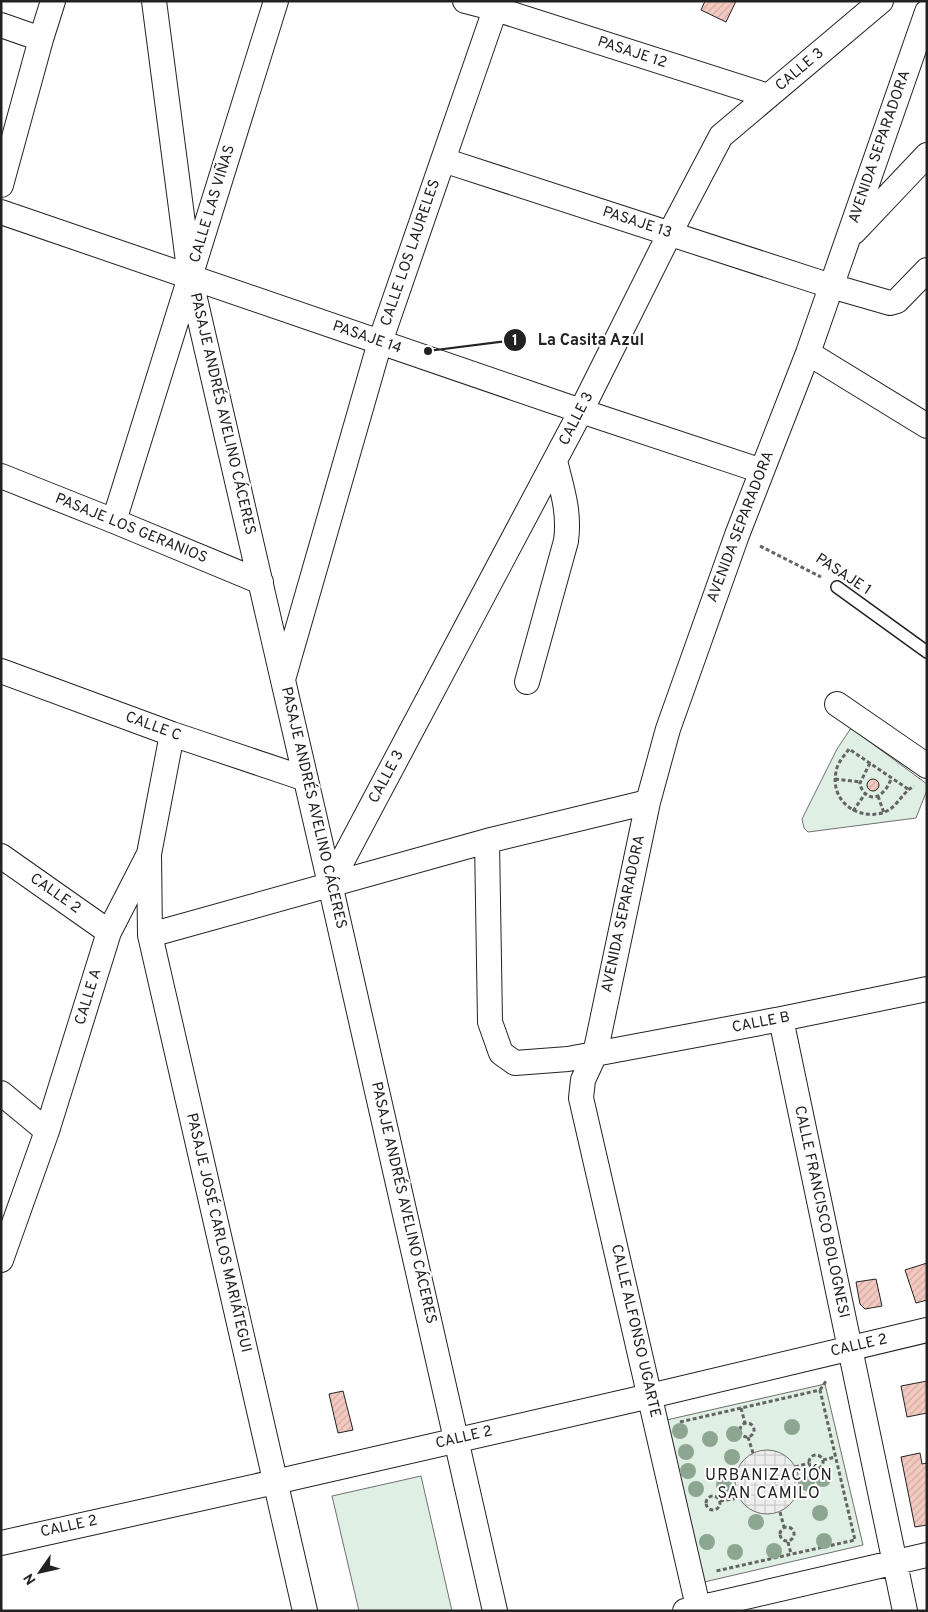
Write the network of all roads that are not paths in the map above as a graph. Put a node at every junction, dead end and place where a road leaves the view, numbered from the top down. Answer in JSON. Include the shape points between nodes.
{"nodes":[{"id":1,"x":53,"y":1,"type":"edge"},
{"id":2,"x":154,"y":1,"type":"edge"},
{"id":3,"x":276,"y":1,"type":"edge"},
{"id":4,"x":465,"y":1,"type":"edge"},
{"id":5,"x":881,"y":1,"type":"edge"},
{"id":6,"x":497,"y":5,"type":"edge"},
{"id":7,"x":927,"y":12,"type":"edge"},
{"id":8,"x":1,"y":25,"type":"edge"},
{"id":9,"x":41,"y":39,"type":"junction"},
{"id":10,"x":768,"y":96,"type":"junction"},
{"id":11,"x":927,"y":155,"type":"edge"},
{"id":12,"x":443,"y":160,"type":"junction"},
{"id":13,"x":1,"y":185,"type":"edge"},
{"id":14,"x":1,"y":212,"type":"edge"},
{"id":15,"x":670,"y":234,"type":"junction"},
{"id":16,"x":848,"y":239,"type":"junction"},
{"id":17,"x":927,"y":270,"type":"edge"},
{"id":18,"x":190,"y":277,"type":"junction"},
{"id":19,"x":831,"y":286,"type":"junction"},
{"id":20,"x":380,"y":342,"type":"junction"},
{"id":21,"x":808,"y":353,"type":"junction"},
{"id":22,"x":581,"y":411,"type":"junction"},
{"id":23,"x":927,"y":426,"type":"edge"},
{"id":24,"x":555,"y":460,"type":"junction"},
{"id":25,"x":762,"y":471,"type":"junction"},
{"id":26,"x":1,"y":476,"type":"edge"},
{"id":27,"x":114,"y":521,"type":"junction"},
{"id":28,"x":261,"y":582,"type":"junction"},
{"id":29,"x":837,"y":587,"type":"road end"},
{"id":30,"x":927,"y":652,"type":"edge"},
{"id":31,"x":1,"y":671,"type":"edge"},
{"id":32,"x":283,"y":680,"type":"junction"},
{"id":33,"x":527,"y":682,"type":"dead end"},
{"id":34,"x":837,"y":704,"type":"dead end"},
{"id":35,"x":172,"y":734,"type":"junction"},
{"id":36,"x":927,"y":766,"type":"edge"},
{"id":37,"x":306,"y":779,"type":"junction"},
{"id":38,"x":648,"y":802,"type":"junction"},
{"id":39,"x":487,"y":840,"type":"junction"},
{"id":40,"x":149,"y":854,"type":"junction"},
{"id":41,"x":1,"y":856,"type":"edge"},
{"id":42,"x":330,"y":884,"type":"junction"},
{"id":43,"x":109,"y":932,"type":"junction"},
{"id":44,"x":150,"y":936,"type":"junction"},
{"id":45,"x":927,"y":990,"type":"edge"},
{"id":46,"x":781,"y":1019,"type":"junction"},
{"id":47,"x":595,"y":1054,"type":"junction"},
{"id":48,"x":1,"y":1094,"type":"edge"},
{"id":49,"x":46,"y":1131,"type":"junction"},
{"id":50,"x":7,"y":1224,"type":"edge"},
{"id":51,"x":1,"y":1260,"type":"edge"},
{"id":52,"x":927,"y":1330,"type":"edge"},
{"id":53,"x":849,"y":1348,"type":"junction"},
{"id":54,"x":650,"y":1396,"type":"junction"},
{"id":55,"x":456,"y":1440,"type":"junction"},
{"id":56,"x":275,"y":1482,"type":"junction"},
{"id":57,"x":1,"y":1542,"type":"edge"},
{"id":58,"x":927,"y":1555,"type":"edge"},
{"id":59,"x":895,"y":1563,"type":"junction"},
{"id":60,"x":694,"y":1610,"type":"edge"},
{"id":61,"x":305,"y":1611,"type":"edge"},
{"id":62,"x":495,"y":1611,"type":"edge"},
{"id":63,"x":905,"y":1611,"type":"edge"}],
"edges":[{"from":1,"to":9,"type":"street"},
{"from":2,"to":18,"type":"street","name":"PASAJE ANDRÉS AVELINO CÁCERES"},
{"from":3,"to":18,"type":"street","name":"CALLE LAS VIÑAS"},
{"from":4,"to":6,"type":"street","name":"PASAJE 12"},
{"from":5,"to":10,"type":"street","name":"CALLE 3"},
{"from":6,"to":10,"type":"street","name":"PASAJE 12"},
{"from":6,"to":12,"type":"street","name":"CALLE LOS LAURELES"},
{"from":7,"to":16,"type":"street","name":"AVENIDA SEPARADORA"},
{"from":8,"to":9,"type":"street"},
{"from":9,"to":13,"type":"street"},
{"from":10,"to":15,"type":"street","name":"CALLE 3","via":[[721,136]]},
{"from":11,"to":16,"type":"street"},
{"from":12,"to":15,"type":"street","name":"PASAJE 13"},
{"from":12,"to":20,"type":"street","name":"CALLE LOS LAURELES"},
{"from":14,"to":18,"type":"street","name":"PASAJE 14"},
{"from":15,"to":19,"type":"street","name":"PASAJE 13"},
{"from":15,"to":22,"type":"street","name":"CALLE 3"},
{"from":16,"to":19,"type":"street","name":"AVENIDA SEPARADORA"},
{"from":17,"to":19,"type":"street","name":"PASAJE 13","via":[[894,303]]},
{"from":18,"to":20,"type":"street","name":"PASAJE 14"},
{"from":18,"to":27,"type":"street","name":"CALLE LAS VIÑAS"},
{"from":18,"to":28,"type":"street","name":"PASAJE ANDRÉS AVELINO CÁCERES"},
{"from":19,"to":21,"type":"street","name":"AVENIDA SEPARADORA"},
{"from":20,"to":22,"type":"street","name":"PASAJE 14"},
{"from":20,"to":32,"type":"street","name":"CALLE LOS LAURELES"},
{"from":21,"to":23,"type":"street"},
{"from":21,"to":25,"type":"street","name":"AVENIDA SEPARADORA"},
{"from":22,"to":24,"type":"street","name":"CALLE 3"},
{"from":22,"to":25,"type":"street","name":"PASAJE 14"},
{"from":24,"to":33,"type":"street","via":[[566,505],[566,541]]},
{"from":24,"to":42,"type":"street","name":"CALLE 3"},
{"from":25,"to":38,"type":"street","name":"AVENIDA SEPARADORA","via":[[668,729]]},
{"from":26,"to":27,"type":"street","name":"PASAJE LOS GERANIOS"},
{"from":27,"to":28,"type":"street","name":"PASAJE LOS GERANIOS"},
{"from":28,"to":32,"type":"street","name":"PASAJE ANDRÉS AVELINO CÁCERES"},
{"from":29,"to":30,"type":"lane","name":"PASAJE 1"},
{"from":31,"to":35,"type":"street","name":"CALLE C"},
{"from":32,"to":37,"type":"street","name":"PASAJE ANDRÉS AVELINO CÁCERES"},
{"from":34,"to":36,"type":"street"},
{"from":35,"to":37,"type":"street","name":"CALLE C"},
{"from":35,"to":40,"type":"street","name":"CALLE A"},
{"from":37,"to":42,"type":"street","name":"PASAJE ANDRÉS AVELINO CÁCERES"},
{"from":38,"to":39,"type":"street"},
{"from":38,"to":47,"type":"street","name":"AVENIDA SEPARADORA"},
{"from":39,"to":42,"type":"street"},
{"from":39,"to":47,"type":"street","name":"CALLE B","via":[[490,1022],[502,1053],[515,1063]]},
{"from":40,"to":43,"type":"street","name":"CALLE A"},
{"from":40,"to":44,"type":"street","name":"PASAJE JOSÉ CARLOS MARIÁTEGUI"},
{"from":41,"to":43,"type":"street","name":"CALLE 2"},
{"from":42,"to":44,"type":"street"},
{"from":42,"to":55,"type":"street","name":"PASAJE ANDRÉS AVELINO CÁCERES"},
{"from":43,"to":49,"type":"street","name":"CALLE A"},
{"from":44,"to":56,"type":"street","name":"PASAJE JOSÉ CARLOS MARIÁTEGUI"},
{"from":45,"to":46,"type":"street","name":"CALLE B"},
{"from":46,"to":47,"type":"street","name":"CALLE B"},
{"from":46,"to":53,"type":"street","name":"CALLE FRANCISCO BOLOGNESI"},
{"from":47,"to":54,"type":"street","name":"CALLE ALFONSO UGARTE","via":[[583,1080],[581,1098]]},
{"from":48,"to":49,"type":"street"},
{"from":49,"to":50,"type":"street","name":"CALLE A"},
{"from":50,"to":51,"type":"street","name":"CALLE A"},
{"from":52,"to":53,"type":"street","name":"CALLE 2"},
{"from":53,"to":54,"type":"street","name":"CALLE 2"},
{"from":53,"to":59,"type":"street","name":"CALLE FRANCISCO BOLOGNESI"},
{"from":54,"to":55,"type":"street","name":"CALLE 2"},
{"from":54,"to":60,"type":"street","name":"CALLE ALFONSO UGARTE"},
{"from":55,"to":56,"type":"street","name":"CALLE 2"},
{"from":55,"to":62,"type":"street","name":"PASAJE ANDRÉS AVELINO CÁCERES"},
{"from":56,"to":57,"type":"street","name":"CALLE 2"},
{"from":56,"to":61,"type":"street","name":"PASAJE JOSÉ CARLOS MARIÁTEGUI"},
{"from":58,"to":59,"type":"street"},
{"from":59,"to":60,"type":"street"},
{"from":59,"to":63,"type":"street","name":"CALLE FRANCISCO BOLOGNESI"}]}
